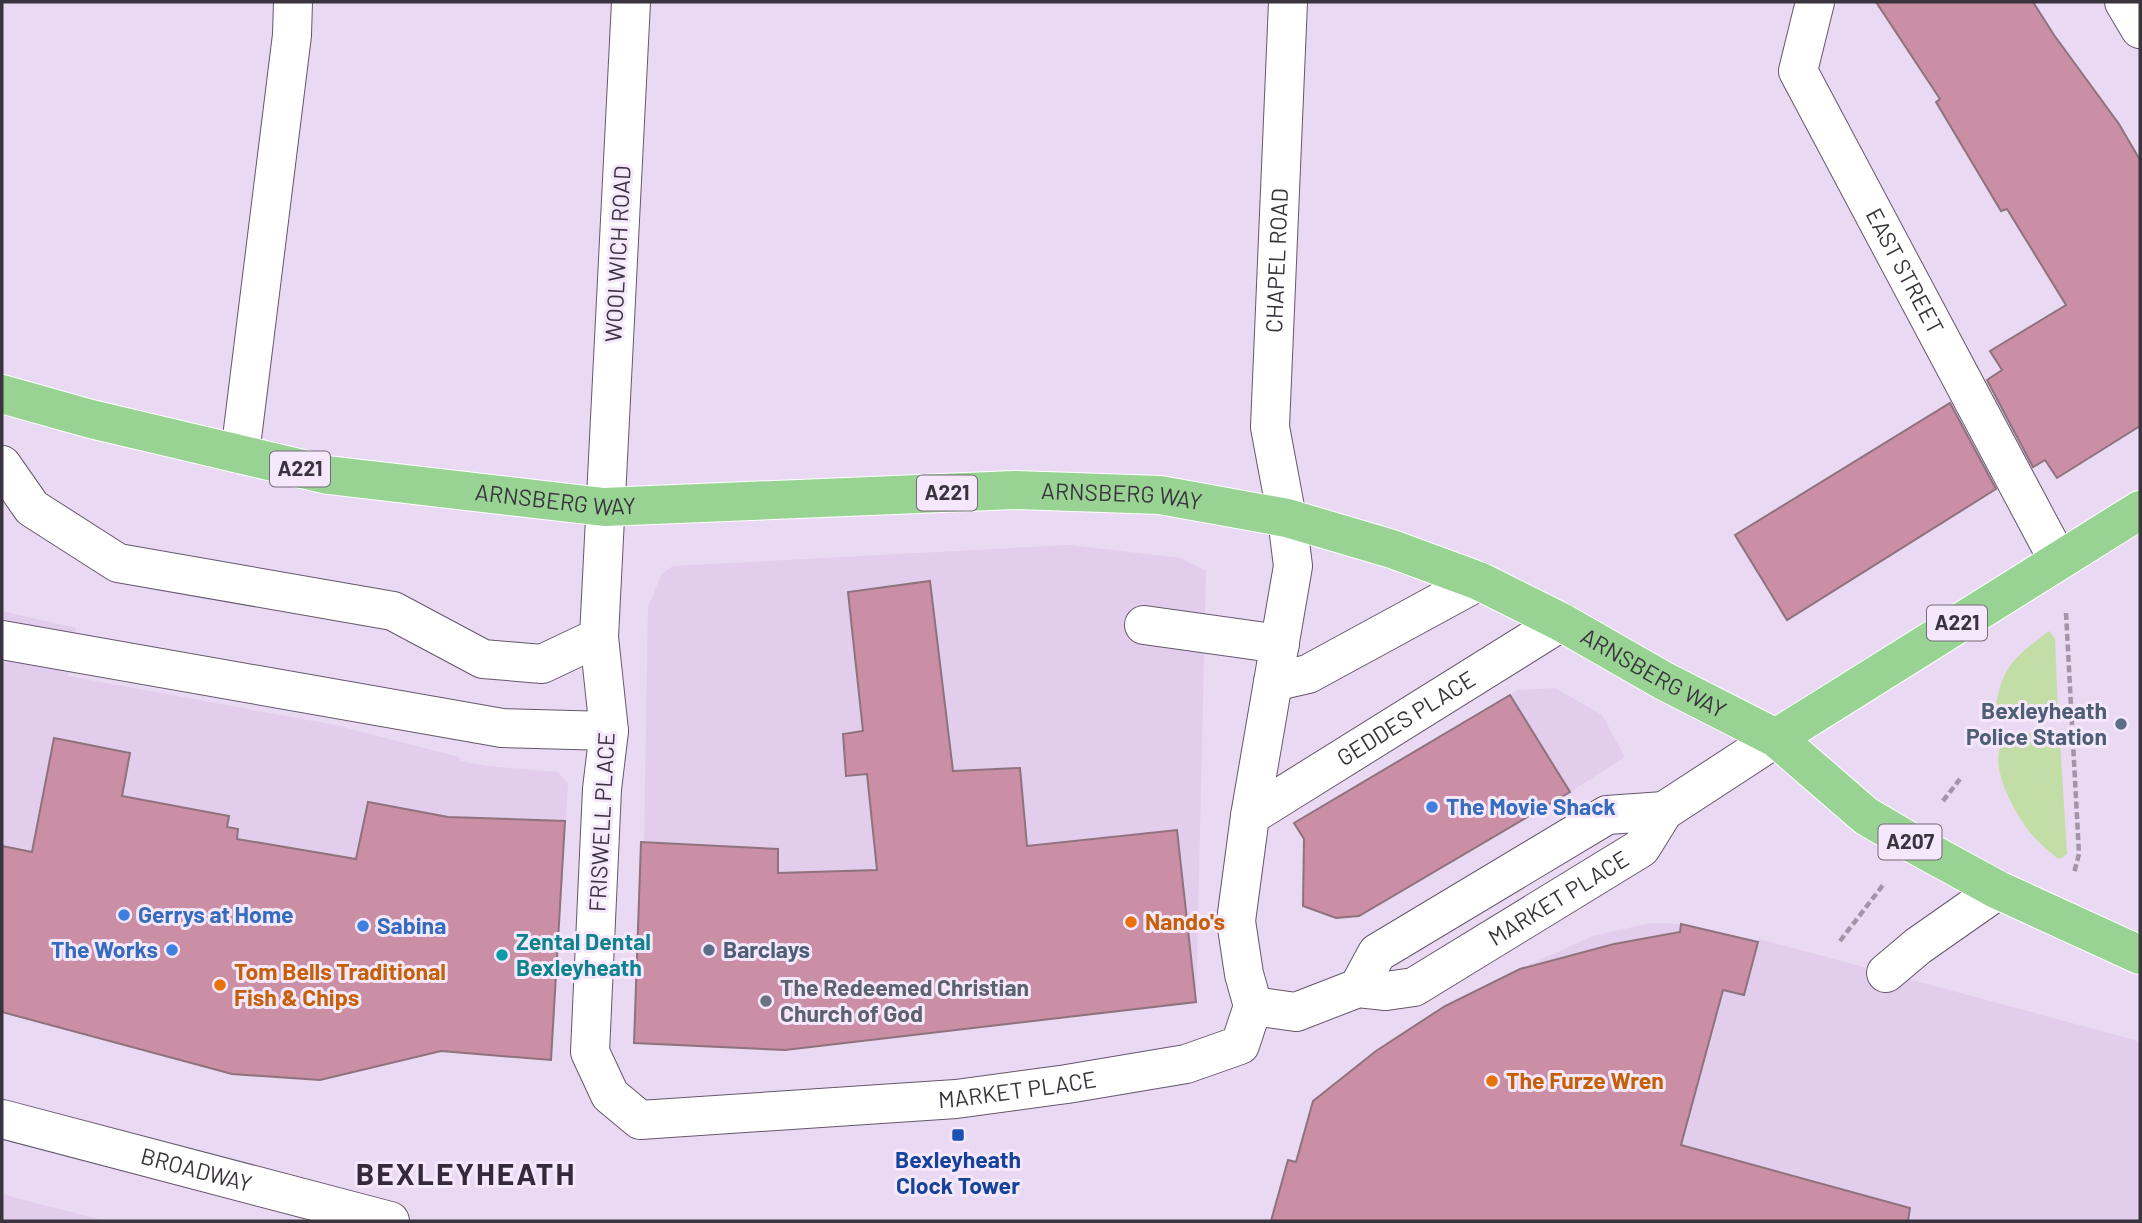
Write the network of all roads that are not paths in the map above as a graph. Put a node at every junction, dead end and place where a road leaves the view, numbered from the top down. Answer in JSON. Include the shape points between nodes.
{"nodes":[{"id":1,"x":293,"y":2,"type":"edge"},
{"id":2,"x":631,"y":2,"type":"edge"},
{"id":3,"x":1287,"y":2,"type":"edge"},
{"id":4,"x":1815,"y":2,"type":"edge"},
{"id":5,"x":2124,"y":2,"type":"edge"},
{"id":6,"x":2140,"y":29,"type":"edge"},
{"id":7,"x":2,"y":394,"type":"edge"},
{"id":8,"x":240,"y":454,"type":"junction"},
{"id":9,"x":2,"y":465,"type":"edge"},
{"id":10,"x":604,"y":507,"type":"junction"},
{"id":11,"x":2140,"y":510,"type":"edge"},
{"id":12,"x":1287,"y":518,"type":"junction"},
{"id":13,"x":2052,"y":547,"type":"junction"},
{"id":14,"x":1479,"y":581,"type":"junction"},
{"id":15,"x":1561,"y":622,"type":"junction"},
{"id":16,"x":1144,"y":625,"type":"dead end"},
{"id":17,"x":599,"y":636,"type":"junction"},
{"id":18,"x":2,"y":640,"type":"edge"},
{"id":19,"x":1280,"y":644,"type":"junction"},
{"id":20,"x":1273,"y":682,"type":"junction"},
{"id":21,"x":608,"y":731,"type":"junction"},
{"id":22,"x":1776,"y":738,"type":"junction"},
{"id":23,"x":1250,"y":817,"type":"junction"},
{"id":24,"x":1998,"y":890,"type":"junction"},
{"id":25,"x":2140,"y":955,"type":"edge"},
{"id":26,"x":1886,"y":973,"type":"dead end"},
{"id":27,"x":1253,"y":1006,"type":"junction"},
{"id":28,"x":2,"y":1119,"type":"edge"},
{"id":29,"x":640,"y":1120,"type":"joint"},
{"id":30,"x":390,"y":1221,"type":"edge"}],
"edges":[{"from":1,"to":8,"type":"street"},
{"from":2,"to":10,"type":"street","name":"WOOLWICH ROAD"},
{"from":3,"to":12,"type":"street","name":"CHAPEL ROAD","via":[[1270,427]]},
{"from":4,"to":13,"type":"street","name":"EAST STREET","via":[[1798,71]]},
{"from":5,"to":6,"type":"street"},
{"from":7,"to":8,"type":"main road","name":"ARNSBERG WAY","number":"A221"},
{"from":8,"to":10,"type":"main road","name":"ARNSBERG WAY","number":"A221","via":[[328,475]]},
{"from":9,"to":17,"type":"street","via":[[32,508],[118,563],[393,611],[483,659],[542,664]]},
{"from":10,"to":12,"type":"main road","name":"ARNSBERG WAY","number":"A221","via":[[1014,490],[1160,495]]},
{"from":10,"to":17,"type":"street","name":"FRISWELL PLACE"},
{"from":11,"to":13,"type":"main road","number":"A221"},
{"from":12,"to":14,"type":"main road","name":"ARNSBERG WAY","number":"A221"},
{"from":12,"to":19,"type":"street","via":[[1293,566]]},
{"from":13,"to":22,"type":"main road","number":"A221"},
{"from":14,"to":15,"type":"main road","name":"ARNSBERG WAY","number":"A221"},
{"from":14,"to":20,"type":"street","via":[[1308,674]]},
{"from":15,"to":22,"type":"main road","name":"ARNSBERG WAY","number":"A221"},
{"from":15,"to":23,"type":"street","name":"GEDDES PLACE"},
{"from":16,"to":19,"type":"street"},
{"from":17,"to":21,"type":"street","name":"FRISWELL PLACE"},
{"from":18,"to":21,"type":"street","via":[[502,728]]},
{"from":19,"to":20,"type":"street"},
{"from":20,"to":23,"type":"street"},
{"from":21,"to":29,"type":"street","name":"FRISWELL PLACE","via":[[590,1052],[610,1095]]},
{"from":22,"to":24,"type":"main road","name":"ARNSBERG WAY","number":"A207","via":[[1866,816]]},
{"from":22,"to":27,"type":"street","name":"MARKET PLACE","via":[[1664,811],[1641,848],[1413,987],[1358,988],[1296,1013]]},
{"from":23,"to":27,"type":"street","via":[[1236,921]]},
{"from":24,"to":25,"type":"main road","name":"ARNSBERG WAY","number":"A207"},
{"from":24,"to":26,"type":"street"},
{"from":27,"to":29,"type":"street","name":"MARKET PLACE","via":[[1240,1045],[1186,1064],[956,1099]]},
{"from":28,"to":30,"type":"street","name":"BROADWAY"}]}
